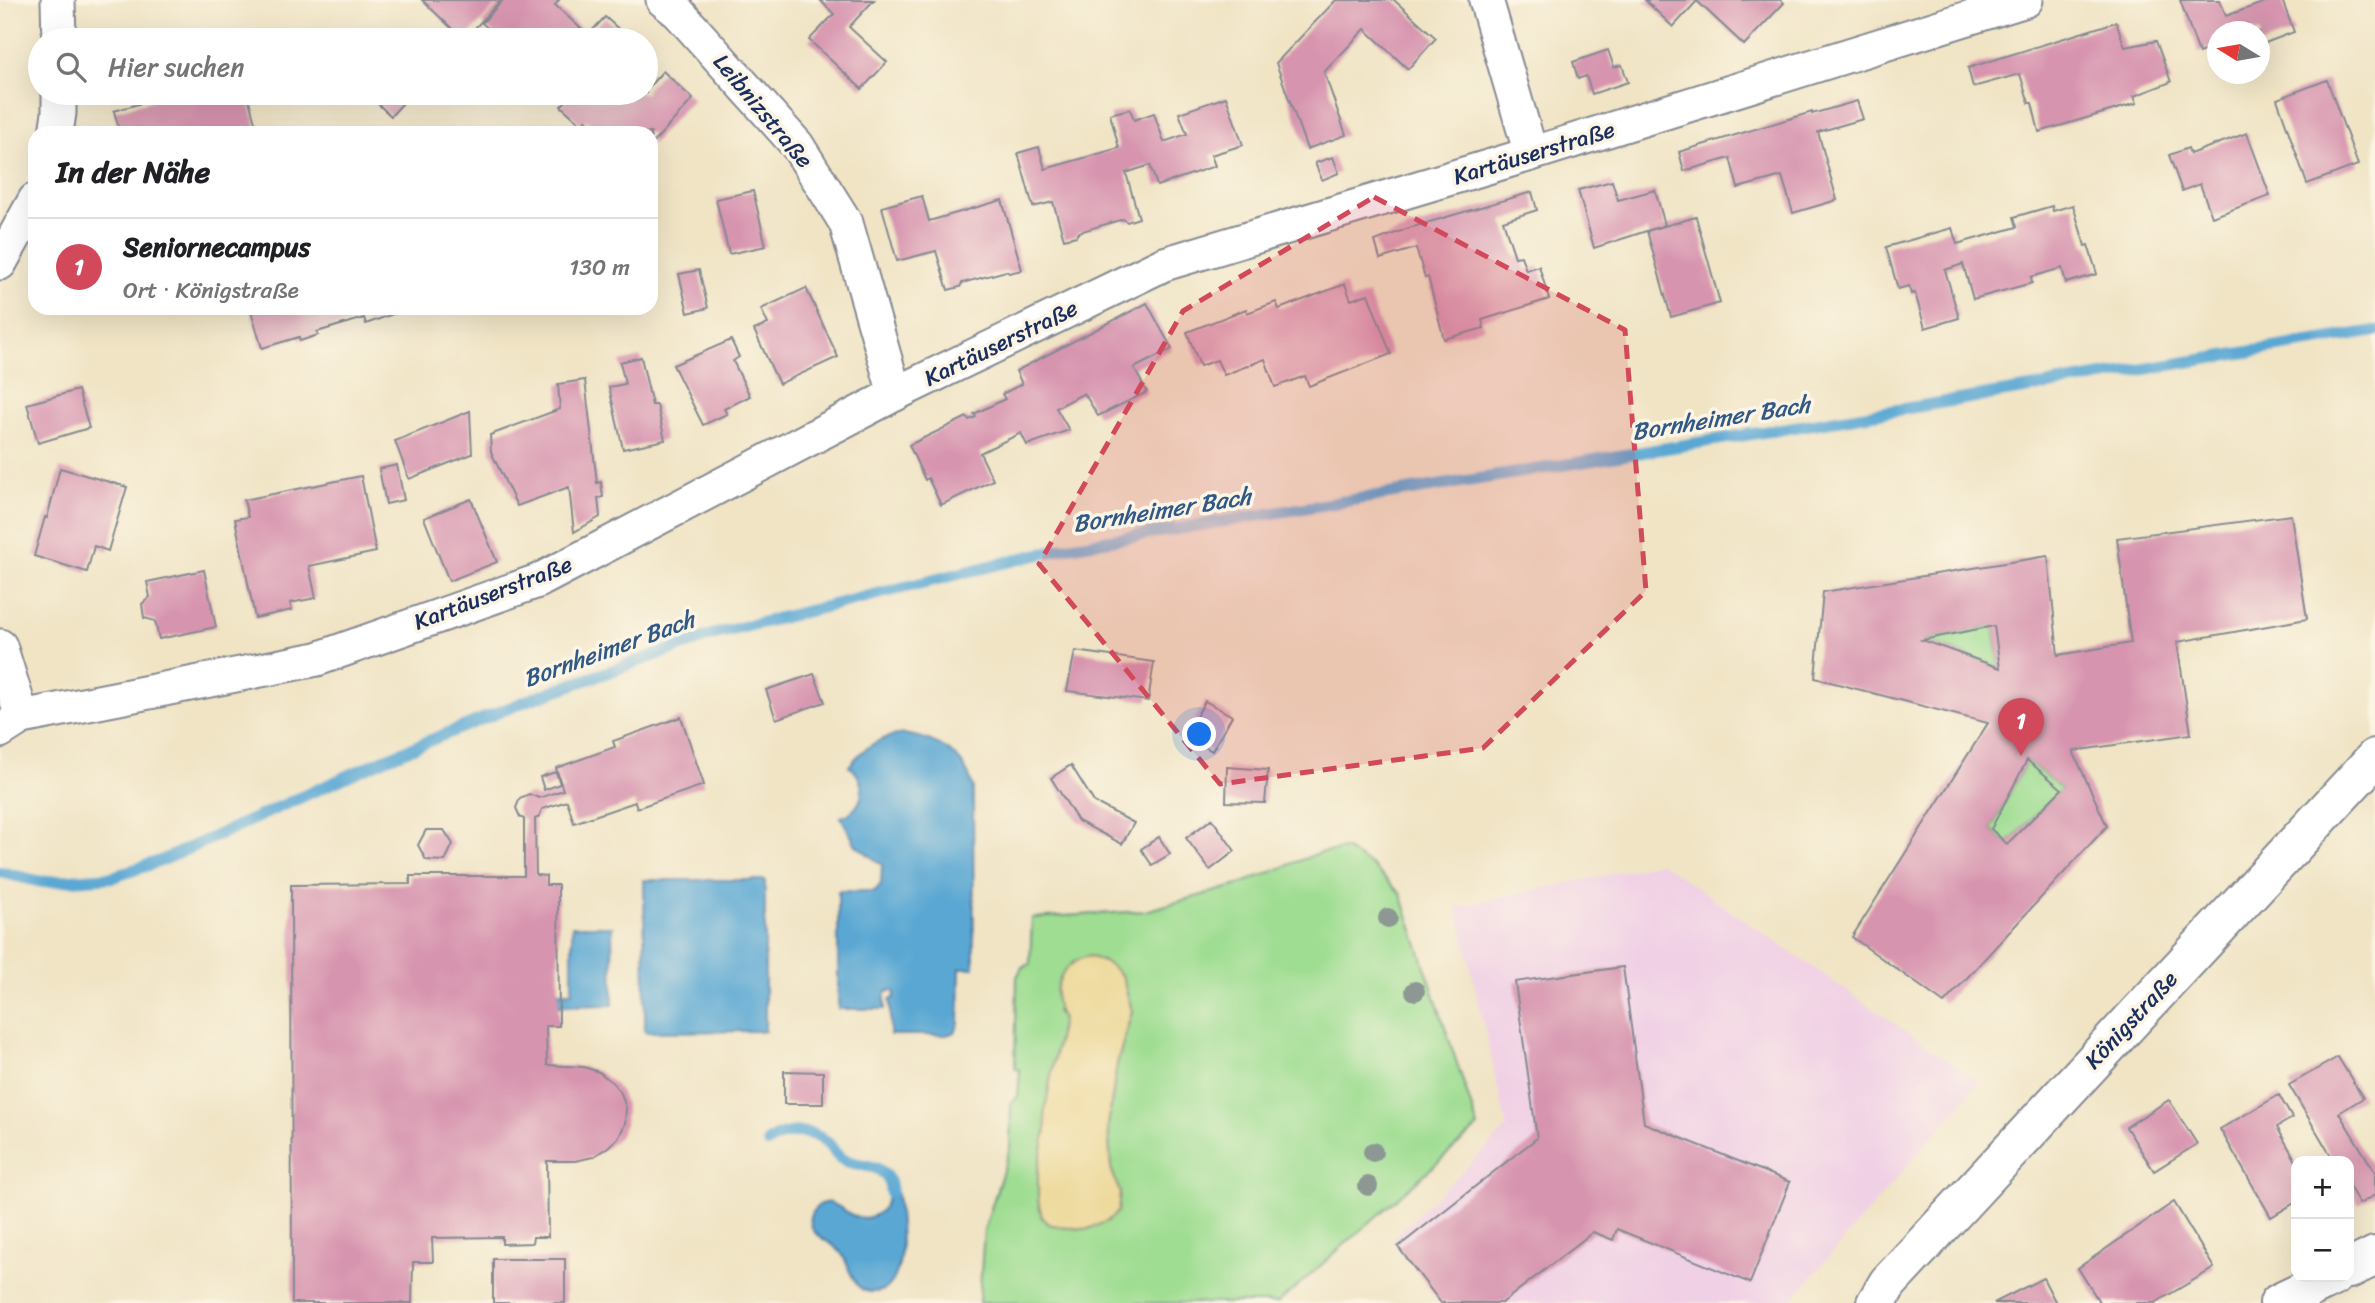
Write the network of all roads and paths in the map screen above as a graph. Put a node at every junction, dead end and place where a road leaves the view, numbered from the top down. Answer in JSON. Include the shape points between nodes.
{"nodes":[{"id":1,"x":58,"y":0,"type":"edge"},
{"id":2,"x":663,"y":0,"type":"edge"},
{"id":3,"x":1486,"y":0,"type":"edge"},
{"id":4,"x":2026,"y":0,"type":"edge"},
{"id":5,"x":58,"y":28,"type":"edge"},
{"id":6,"x":60,"y":105,"type":"edge"},
{"id":7,"x":57,"y":126,"type":"edge"},
{"id":8,"x":1531,"y":154,"type":"junction"},
{"id":9,"x":28,"y":213,"type":"edge"},
{"id":10,"x":0,"y":263,"type":"edge"},
{"id":11,"x":895,"y":394,"type":"junction"},
{"id":12,"x":0,"y":646,"type":"edge"},
{"id":13,"x":11,"y":724,"type":"edge"},
{"id":14,"x":2375,"y":758,"type":"edge"},
{"id":15,"x":2375,"y":1256,"type":"edge"},
{"id":16,"x":2354,"y":1266,"type":"edge"},
{"id":17,"x":2323,"y":1282,"type":"edge"},
{"id":18,"x":1882,"y":1293,"type":"edge"},
{"id":19,"x":1848,"y":1303,"type":"edge"},
{"id":20,"x":2279,"y":1303,"type":"edge"}],
"edges":[{"from":1,"to":5,"type":"street"},
{"from":2,"to":11,"type":"street","name":"Leibnizstraße","via":[[797,145],[846,223]]},
{"from":3,"to":8,"type":"street"},
{"from":4,"to":8,"type":"street","name":"Kartäuserstraße"},
{"from":6,"to":7,"type":"street"},
{"from":8,"to":11,"type":"street","name":"Kartäuserstraße","via":[[1164,264]]},
{"from":9,"to":10,"type":"street"},
{"from":11,"to":13,"type":"street","name":"Kartäuserstraße","via":[[538,581],[317,659]]},
{"from":12,"to":13,"type":"street"},
{"from":14,"to":18,"type":"street","name":"Königstraße"},
{"from":15,"to":16,"type":"street"},
{"from":17,"to":20,"type":"street"},
{"from":18,"to":19,"type":"street","name":"Königstraße"}]}
